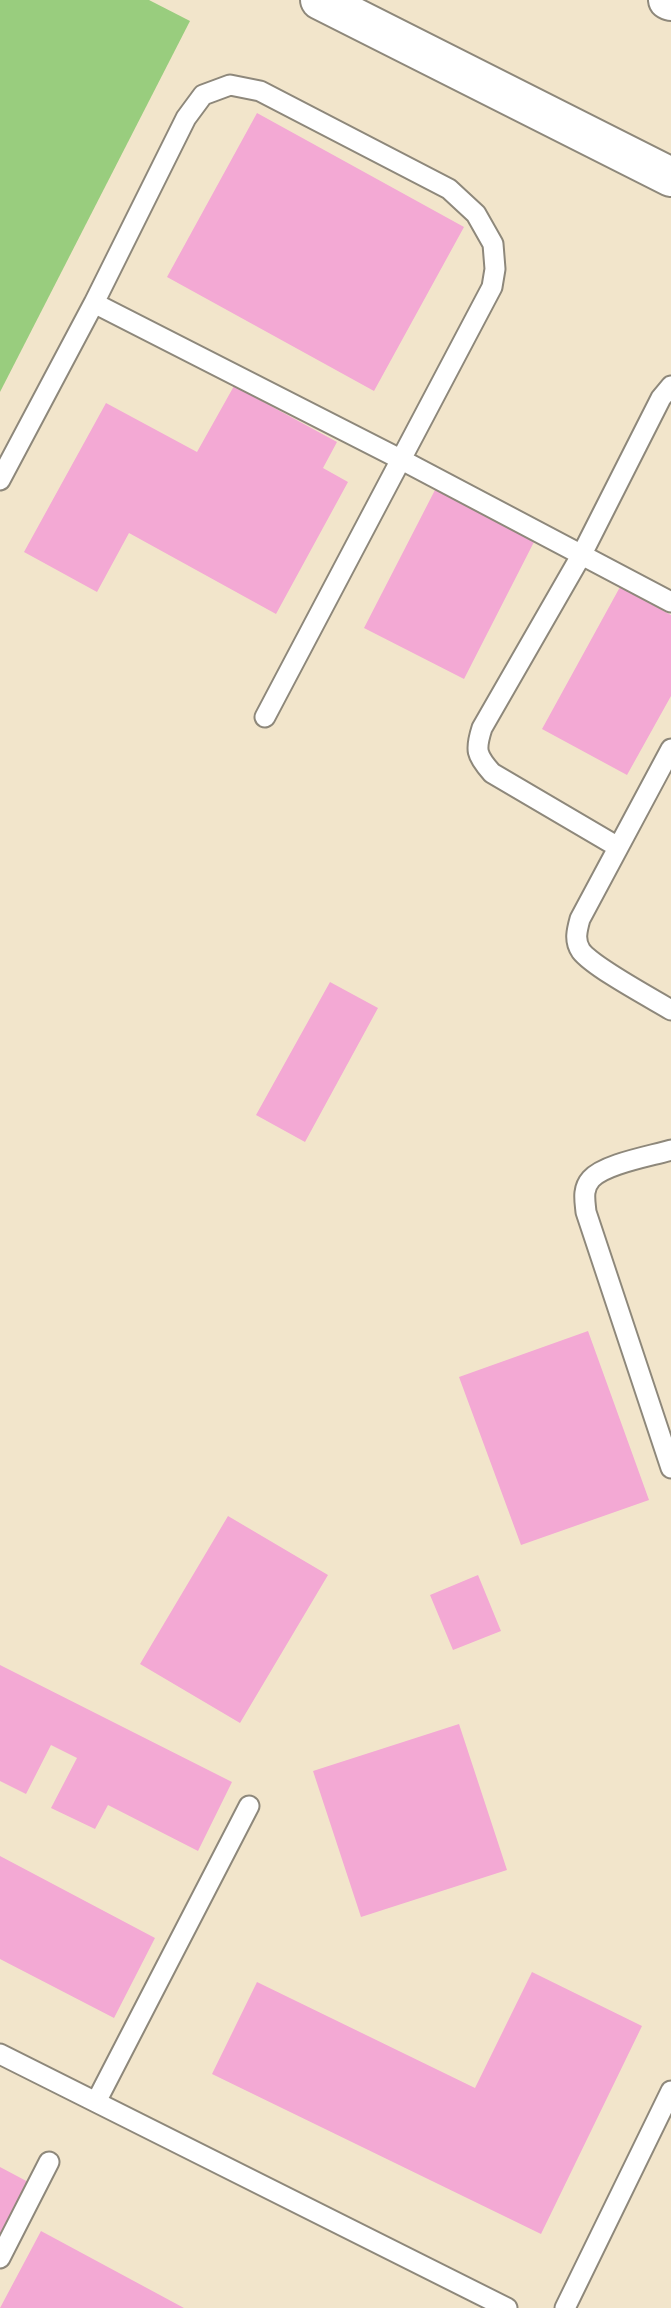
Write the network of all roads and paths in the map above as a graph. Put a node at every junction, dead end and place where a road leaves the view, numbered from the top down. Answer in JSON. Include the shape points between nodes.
{"nodes":[{"id":1,"x":320,"y":0,"type":"edge"},
{"id":2,"x":372,"y":0,"type":"edge"},
{"id":3,"x":671,"y":150,"type":"edge"},
{"id":4,"x":671,"y":177,"type":"edge"},
{"id":5,"x":94,"y":303,"type":"junction"},
{"id":6,"x":671,"y":386,"type":"edge"},
{"id":7,"x":400,"y":459,"type":"junction"},
{"id":8,"x":0,"y":480,"type":"edge"},
{"id":9,"x":582,"y":554,"type":"junction"},
{"id":10,"x":671,"y":602,"type":"edge"},
{"id":11,"x":265,"y":717,"type":"dead end"},
{"id":12,"x":671,"y":748,"type":"edge"},
{"id":13,"x":618,"y":847,"type":"junction"},
{"id":14,"x":671,"y":1010,"type":"edge"},
{"id":15,"x":671,"y":1150,"type":"edge"},
{"id":16,"x":671,"y":1468,"type":"edge"},
{"id":17,"x":249,"y":1806,"type":"dead end"},
{"id":18,"x":0,"y":2054,"type":"edge"},
{"id":19,"x":671,"y":2091,"type":"edge"},
{"id":20,"x":96,"y":2102,"type":"junction"},
{"id":21,"x":50,"y":2162,"type":"dead end"},
{"id":22,"x":0,"y":2258,"type":"edge"},
{"id":23,"x":507,"y":2308,"type":"edge"},
{"id":24,"x":565,"y":2308,"type":"edge"}],
"edges":[{"from":1,"to":4,"type":"street"},
{"from":2,"to":3,"type":"street"},
{"from":5,"to":7,"type":"lane"},
{"from":5,"to":7,"type":"lane","via":[[186,118],[203,95],[230,85],[260,91],[449,189],[476,214],[493,244],[492,287]]},
{"from":5,"to":8,"type":"lane"},
{"from":6,"to":9,"type":"lane"},
{"from":7,"to":9,"type":"lane"},
{"from":7,"to":11,"type":"lane"},
{"from":9,"to":10,"type":"lane"},
{"from":9,"to":13,"type":"lane","via":[[482,727],[476,746],[492,774]]},
{"from":12,"to":13,"type":"lane"},
{"from":13,"to":14,"type":"lane","via":[[580,919],[576,937],[581,951],[596,964]]},
{"from":15,"to":16,"type":"lane","via":[[605,1170],[590,1180],[584,1195]]},
{"from":17,"to":20,"type":"lane"},
{"from":18,"to":20,"type":"lane"},
{"from":19,"to":24,"type":"lane"},
{"from":20,"to":23,"type":"lane"},
{"from":21,"to":22,"type":"lane"}]}
